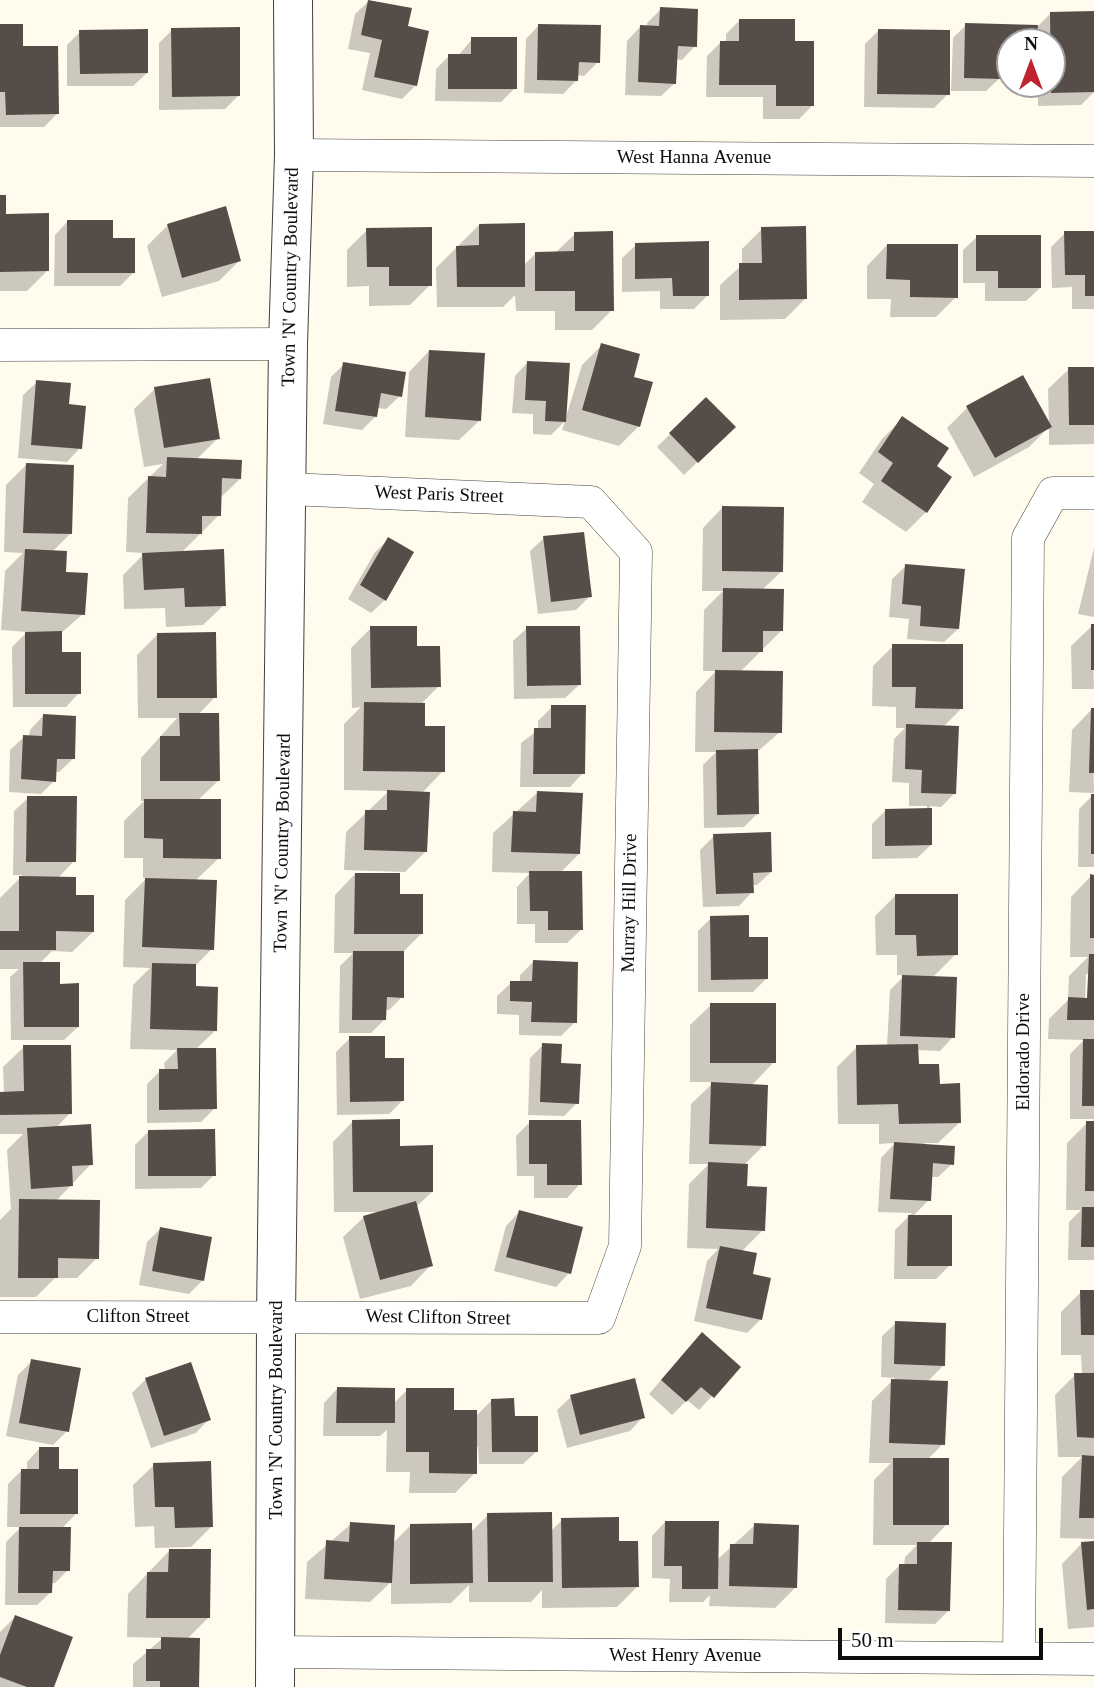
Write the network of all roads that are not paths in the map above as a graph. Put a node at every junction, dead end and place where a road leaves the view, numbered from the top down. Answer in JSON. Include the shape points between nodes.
{"nodes":[{"id":1,"x":293,"y":0,"type":"edge"},
{"id":2,"x":294,"y":155,"type":"junction"},
{"id":3,"x":1094,"y":161,"type":"edge"},
{"id":4,"x":288,"y":344,"type":"junction"},
{"id":5,"x":0,"y":345,"type":"edge"},
{"id":6,"x":288,"y":489,"type":"junction"},
{"id":7,"x":1094,"y":493,"type":"edge"},
{"id":8,"x":591,"y":502,"type":"joint"},
{"id":9,"x":0,"y":1317,"type":"edge"},
{"id":10,"x":276,"y":1317,"type":"junction"},
{"id":11,"x":599,"y":1318,"type":"joint"},
{"id":12,"x":1019,"y":1658,"type":"junction"},
{"id":13,"x":1094,"y":1659,"type":"edge"},
{"id":14,"x":276,"y":1670,"type":"edge"}],
"edges":[{"from":1,"to":2,"type":"street","name":"Town 'N' Country Boulevard"},
{"from":2,"to":3,"type":"street","name":"West Hanna Avenue"},
{"from":2,"to":4,"type":"street","name":"Town 'N' Country Boulevard"},
{"from":4,"to":5,"type":"street"},
{"from":4,"to":6,"type":"street","name":"Town 'N' Country Boulevard"},
{"from":6,"to":8,"type":"street","name":"West Paris Street"},
{"from":6,"to":10,"type":"street","name":"Town 'N' Country Boulevard"},
{"from":7,"to":12,"type":"street","name":"Eldorado Drive","via":[[1053,493],[1028,538]]},
{"from":8,"to":11,"type":"street","name":"Murray Hill Drive","via":[[636,552],[625,1246]]},
{"from":9,"to":10,"type":"street","name":"Clifton Street"},
{"from":10,"to":11,"type":"street","name":"West Clifton Street"},
{"from":10,"to":14,"type":"street","name":"Town 'N' Country Boulevard"},
{"from":12,"to":13,"type":"street","name":"West Henry Avenue"},
{"from":12,"to":14,"type":"street","name":"West Henry Avenue"}]}
